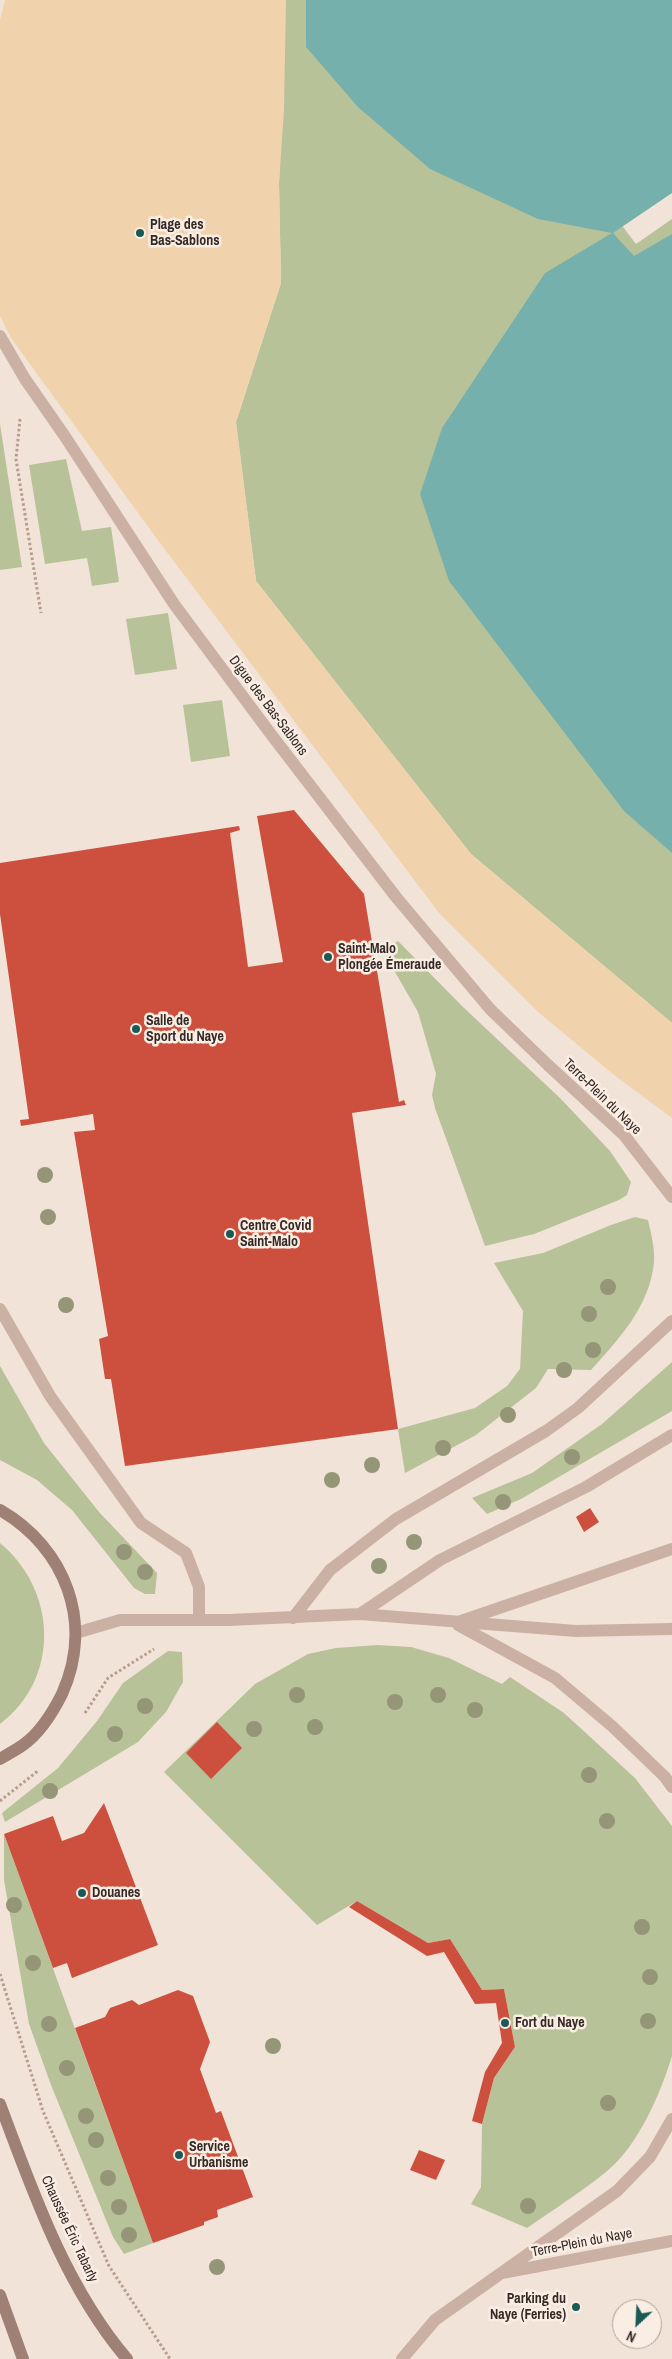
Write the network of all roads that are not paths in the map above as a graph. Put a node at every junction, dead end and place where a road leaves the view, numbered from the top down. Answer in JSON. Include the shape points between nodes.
{"nodes":[{"id":1,"x":0,"y":336,"type":"edge"},
{"id":2,"x":549,"y":1066,"type":"joint"},
{"id":3,"x":672,"y":1197,"type":"edge"},
{"id":4,"x":0,"y":1309,"type":"edge"},
{"id":5,"x":672,"y":1321,"type":"edge"},
{"id":6,"x":672,"y":1435,"type":"edge"},
{"id":7,"x":0,"y":1510,"type":"edge"},
{"id":8,"x":672,"y":1549,"type":"edge"},
{"id":9,"x":360,"y":1614,"type":"junction"},
{"id":10,"x":293,"y":1618,"type":"junction"},
{"id":11,"x":199,"y":1620,"type":"junction"},
{"id":12,"x":454,"y":1623,"type":"junction"},
{"id":13,"x":652,"y":1629,"type":"junction"},
{"id":14,"x":672,"y":1629,"type":"edge"},
{"id":15,"x":76,"y":1633,"type":"junction"},
{"id":16,"x":672,"y":1636,"type":"edge"},
{"id":17,"x":0,"y":1759,"type":"edge"},
{"id":18,"x":672,"y":1787,"type":"edge"},
{"id":19,"x":0,"y":2104,"type":"edge"},
{"id":20,"x":672,"y":2119,"type":"edge"},
{"id":21,"x":672,"y":2242,"type":"edge"},
{"id":22,"x":498,"y":2274,"type":"junction"},
{"id":23,"x":0,"y":2295,"type":"edge"},
{"id":24,"x":24,"y":2359,"type":"edge"},
{"id":25,"x":127,"y":2359,"type":"edge"},
{"id":26,"x":402,"y":2359,"type":"edge"}],
"edges":[{"from":1,"to":2,"type":"street","name":"Digue des Bas-Sablons","via":[[174,604],[270,733],[396,897],[490,1009]]},
{"from":2,"to":3,"type":"street","name":"Terre-Plein du Naye","via":[[624,1136]]},
{"from":4,"to":11,"type":"street","via":[[50,1396],[141,1522],[186,1553],[199,1587]]},
{"from":5,"to":10,"type":"street","via":[[578,1408],[546,1431],[396,1519],[330,1570]]},
{"from":6,"to":9,"type":"street","via":[[586,1487],[440,1560]]},
{"from":7,"to":15,"type":"main road","via":[[20,1522],[50,1552],[69,1591]]},
{"from":8,"to":12,"type":"street"},
{"from":9,"to":10,"type":"street"},
{"from":9,"to":12,"type":"street","via":[[421,1617]]},
{"from":10,"to":11,"type":"street"},
{"from":11,"to":15,"type":"street","via":[[120,1620]]},
{"from":12,"to":13,"type":"street","via":[[576,1632]]},
{"from":12,"to":18,"type":"street","via":[[556,1678],[613,1727]]},
{"from":13,"to":14,"type":"street"},
{"from":13,"to":16,"type":"street"},
{"from":15,"to":17,"type":"main road","via":[[71,1674],[52,1713],[24,1744]]},
{"from":19,"to":25,"type":"main road","name":"Chaussée Éric Tabarly","via":[[37,2203],[75,2281]]},
{"from":20,"to":22,"type":"street","via":[[650,2157],[617,2191]]},
{"from":21,"to":22,"type":"street","name":"Terre-Plein du Naye"},
{"from":22,"to":26,"type":"street","via":[[435,2320]]},
{"from":23,"to":24,"type":"main road"}]}
